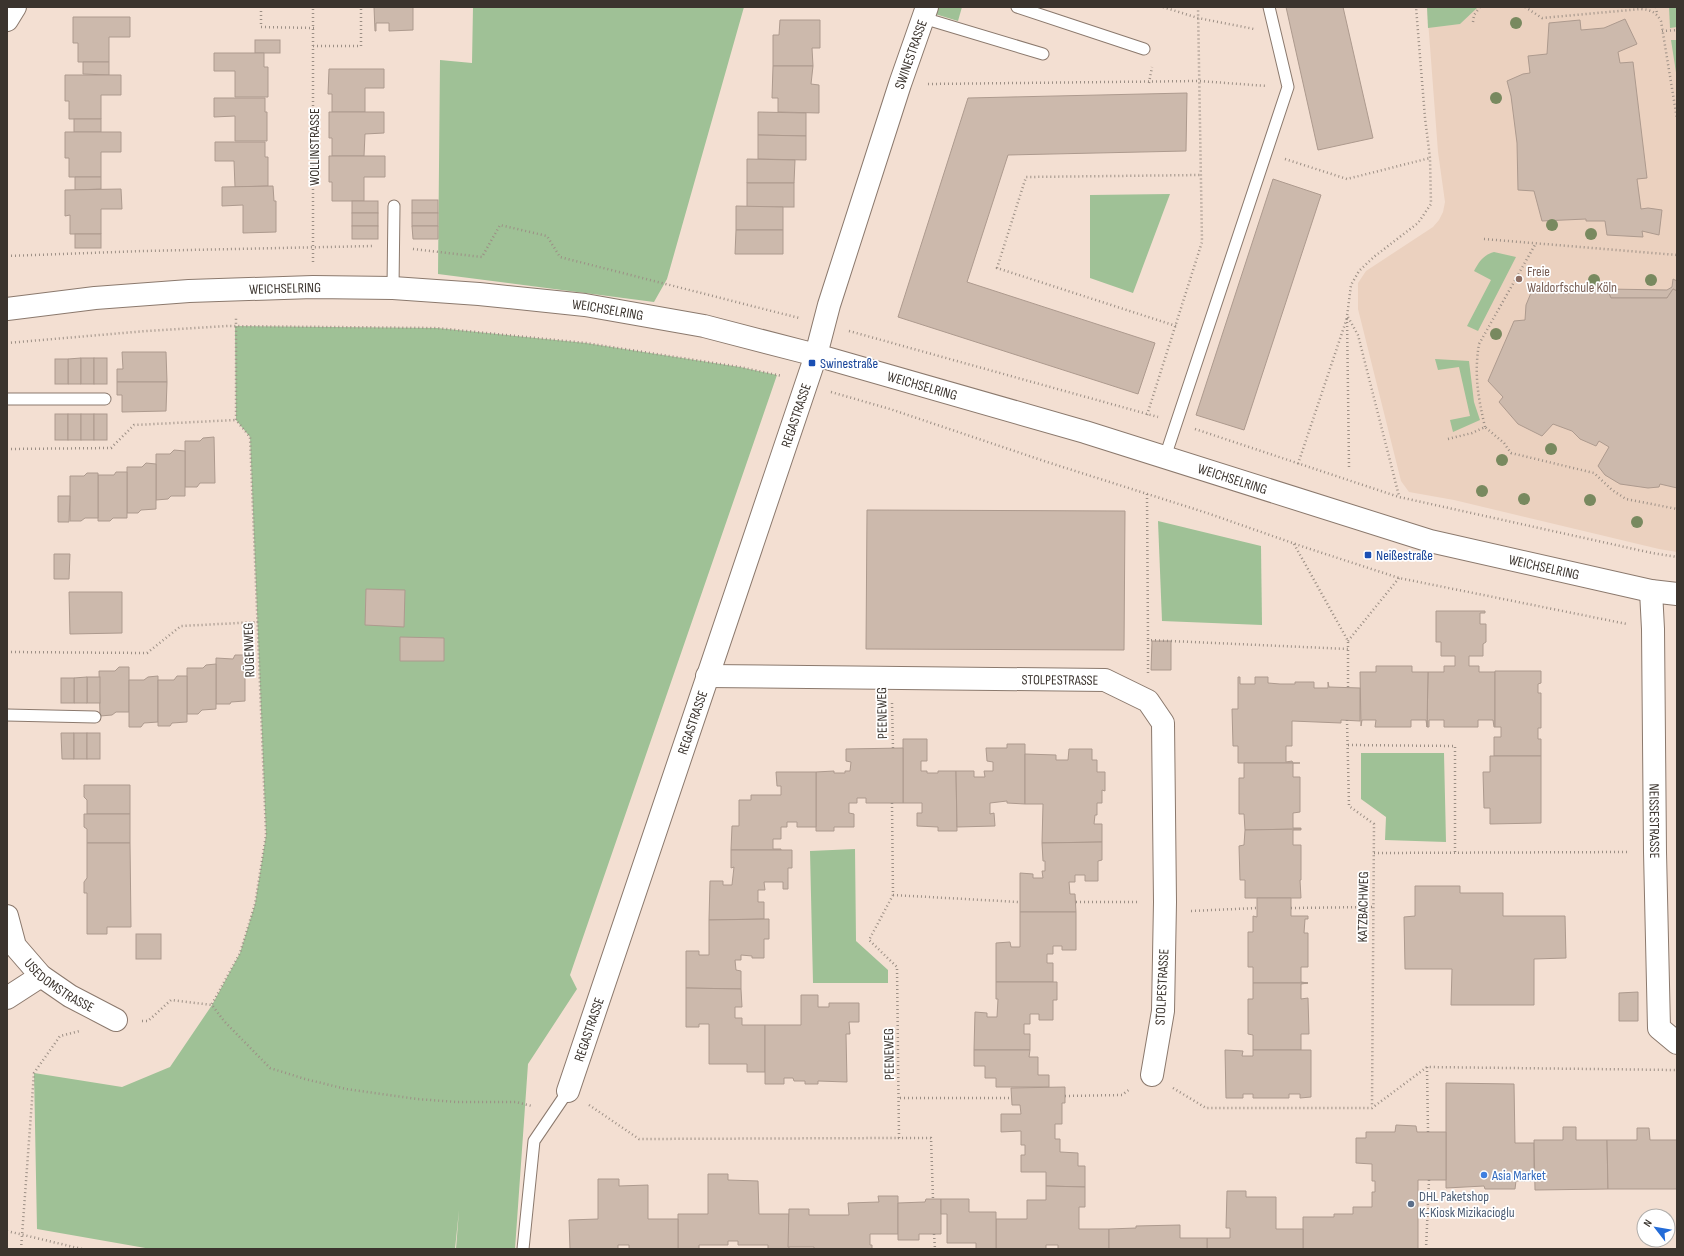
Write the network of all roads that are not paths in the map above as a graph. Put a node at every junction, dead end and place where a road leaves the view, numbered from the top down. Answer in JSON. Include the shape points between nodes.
{"nodes":[{"id":1,"x":15,"y":7,"type":"edge"},
{"id":2,"x":1017,"y":7,"type":"edge"},
{"id":3,"x":1269,"y":7,"type":"edge"},
{"id":4,"x":925,"y":13,"type":"edge"},
{"id":5,"x":7,"y":20,"type":"edge"},
{"id":6,"x":1144,"y":49,"type":"dead end"},
{"id":7,"x":1043,"y":54,"type":"dead end"},
{"id":8,"x":394,"y":206,"type":"dead end"},
{"id":9,"x":393,"y":288,"type":"junction"},
{"id":10,"x":7,"y":309,"type":"edge"},
{"id":11,"x":816,"y":355,"type":"junction"},
{"id":12,"x":7,"y":399,"type":"edge"},
{"id":13,"x":105,"y":399,"type":"dead end"},
{"id":14,"x":1165,"y":457,"type":"junction"},
{"id":15,"x":1651,"y":591,"type":"junction"},
{"id":16,"x":1677,"y":594,"type":"edge"},
{"id":17,"x":707,"y":676,"type":"junction"},
{"id":18,"x":7,"y":715,"type":"edge"},
{"id":19,"x":95,"y":717,"type":"dead end"},
{"id":20,"x":7,"y":916,"type":"edge"},
{"id":21,"x":41,"y":976,"type":"junction"},
{"id":22,"x":7,"y":998,"type":"edge"},
{"id":23,"x":116,"y":1020,"type":"road end"},
{"id":24,"x":1677,"y":1043,"type":"edge"},
{"id":25,"x":1152,"y":1075,"type":"road end"},
{"id":26,"x":568,"y":1091,"type":"joint"},
{"id":27,"x":523,"y":1249,"type":"edge"}],
"edges":[{"from":1,"to":5,"type":"street"},
{"from":2,"to":6,"type":"lane"},
{"from":3,"to":14,"type":"lane","via":[[1288,87]]},
{"from":4,"to":7,"type":"lane"},
{"from":4,"to":11,"type":"street","name":"SWINESTRASSE","via":[[900,84]]},
{"from":8,"to":9,"type":"lane"},
{"from":9,"to":10,"type":"street","name":"WEICHSELRING","via":[[313,287],[189,291],[95,298]]},
{"from":9,"to":11,"type":"street","name":"WEICHSELRING","via":[[585,305],[704,326]]},
{"from":11,"to":14,"type":"street","name":"WEICHSELRING"},
{"from":11,"to":17,"type":"street","name":"REGASTRASSE"},
{"from":12,"to":13,"type":"lane"},
{"from":14,"to":15,"type":"street","name":"WEICHSELRING","via":[[1430,541]]},
{"from":15,"to":16,"type":"street","name":"WEICHSELRING"},
{"from":15,"to":24,"type":"street","name":"NEISSESTRASSE","via":[[1659,1028]]},
{"from":17,"to":25,"type":"street","name":"STOLPESTRASSE","via":[[1105,680],[1148,701],[1163,723],[1165,907],[1163,1011]]},
{"from":17,"to":26,"type":"street","name":"REGASTRASSE"},
{"from":18,"to":19,"type":"lane"},
{"from":20,"to":21,"type":"street","name":"USEDOMSTRASSE","via":[[15,946]]},
{"from":21,"to":22,"type":"street"},
{"from":21,"to":23,"type":"street","name":"USEDOMSTRASSE","via":[[70,996]]},
{"from":26,"to":27,"type":"lane","via":[[534,1141]]}]}
